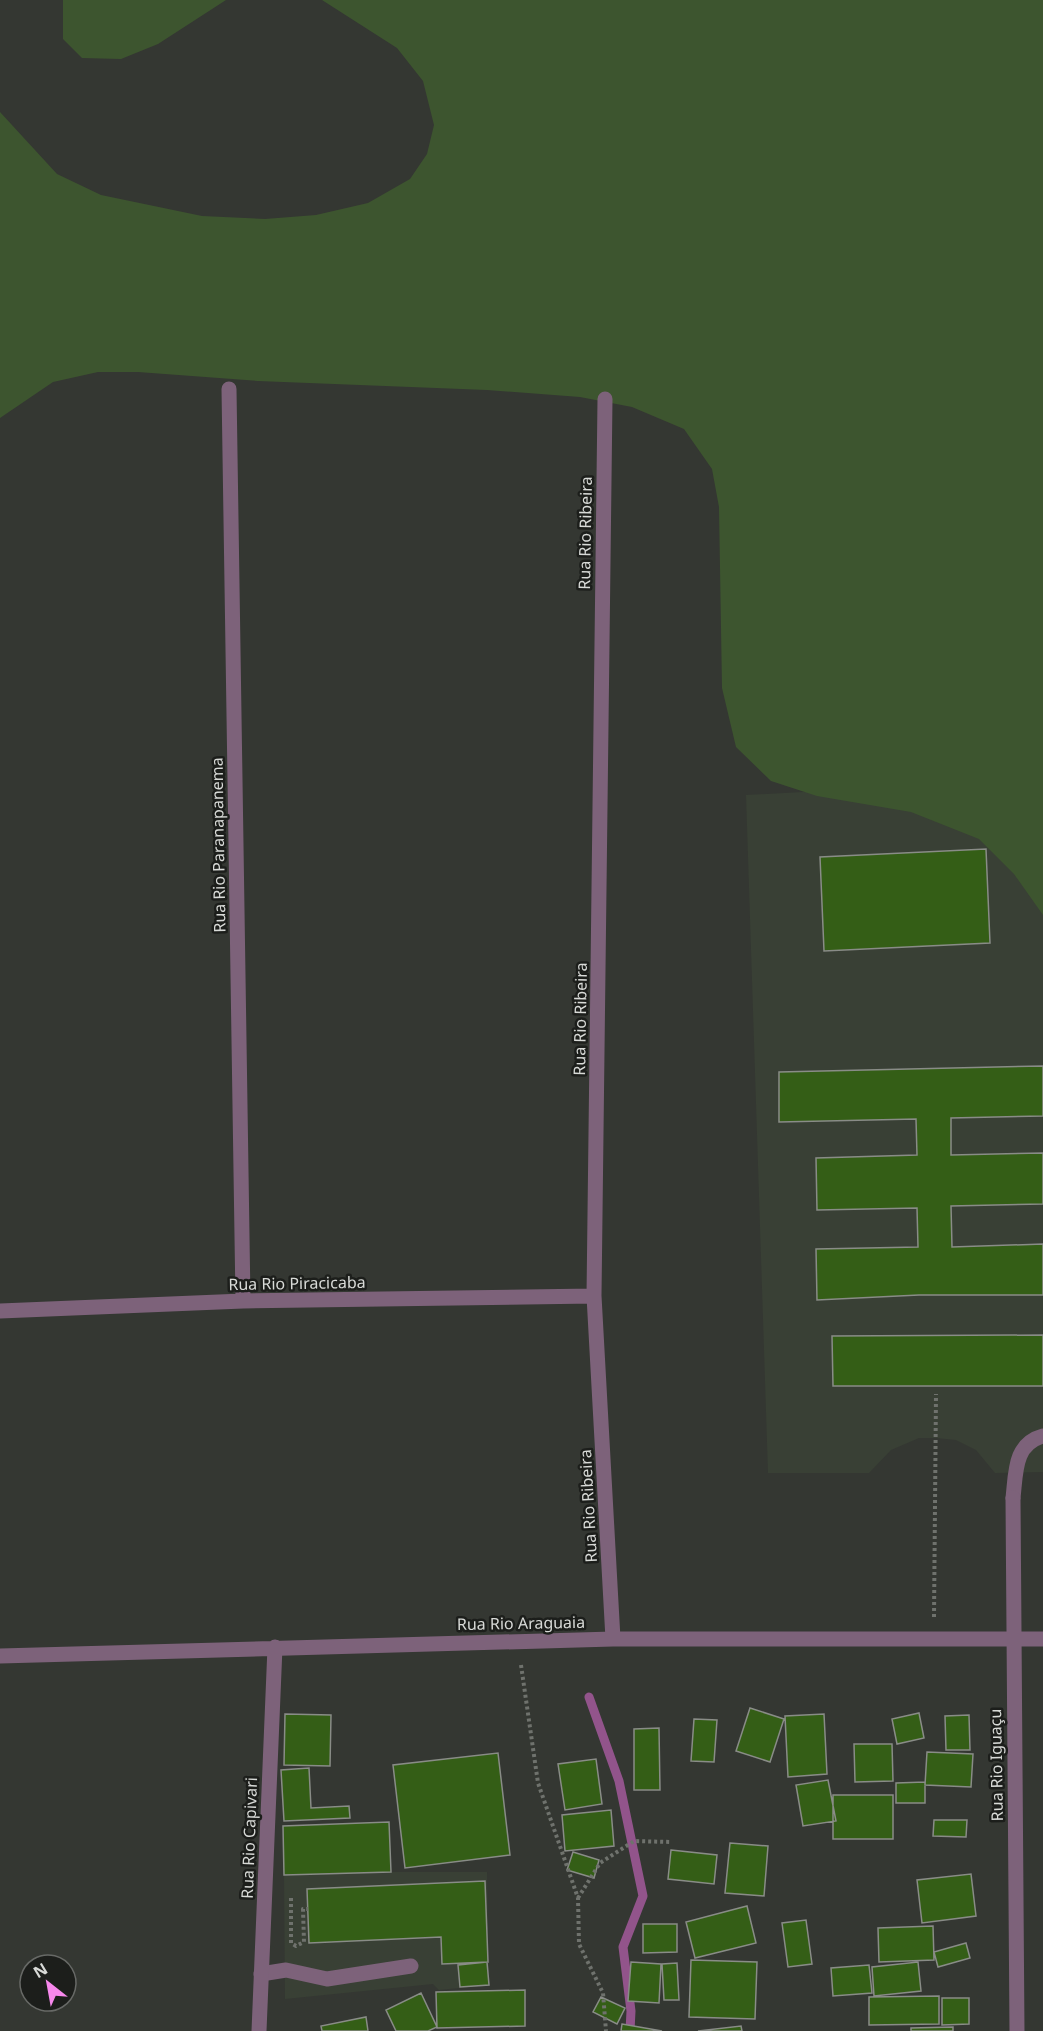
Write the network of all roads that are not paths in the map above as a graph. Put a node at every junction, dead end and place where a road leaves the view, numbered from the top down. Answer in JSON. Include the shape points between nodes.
{"nodes":[{"id":1,"x":228,"y":389,"type":"dead end"},
{"id":2,"x":605,"y":399,"type":"dead end"},
{"id":3,"x":594,"y":1296,"type":"junction"},
{"id":4,"x":243,"y":1301,"type":"junction"},
{"id":5,"x":0,"y":1311,"type":"edge"},
{"id":6,"x":1043,"y":1436,"type":"edge"},
{"id":7,"x":613,"y":1639,"type":"junction"},
{"id":8,"x":1012,"y":1639,"type":"junction"},
{"id":9,"x":1043,"y":1639,"type":"edge"},
{"id":10,"x":275,"y":1647,"type":"junction"},
{"id":11,"x":0,"y":1656,"type":"edge"},
{"id":12,"x":411,"y":1966,"type":"dead end"},
{"id":13,"x":261,"y":1974,"type":"junction"},
{"id":14,"x":259,"y":2031,"type":"edge"},
{"id":15,"x":1017,"y":2031,"type":"edge"}],
"edges":[{"from":1,"to":4,"type":"street","name":"Rua Rio Paranapanema"},
{"from":2,"to":3,"type":"street","name":"Rua Rio Ribeira"},
{"from":3,"to":4,"type":"street","name":"Rua Rio Piracicaba"},
{"from":3,"to":7,"type":"street","name":"Rua Rio Ribeira"},
{"from":4,"to":5,"type":"street","name":"Rua Rio Piracicaba"},
{"from":6,"to":8,"type":"street","name":"Rua Rio Iguaçu","via":[[1031,1439],[1020,1449],[1013,1498]]},
{"from":7,"to":8,"type":"street","name":"Rua Rio Araguaia"},
{"from":7,"to":10,"type":"street","name":"Rua Rio Araguaia"},
{"from":8,"to":9,"type":"street","name":"Rua Rio Araguaia"},
{"from":8,"to":15,"type":"street","name":"Rua Rio Iguaçu"},
{"from":10,"to":11,"type":"street","name":"Rua Rio Araguaia"},
{"from":10,"to":13,"type":"street","name":"Rua Rio Capivari"},
{"from":12,"to":13,"type":"street","via":[[327,1979],[286,1970]]},
{"from":13,"to":14,"type":"street","name":"Rua Rio Capivari"}]}
